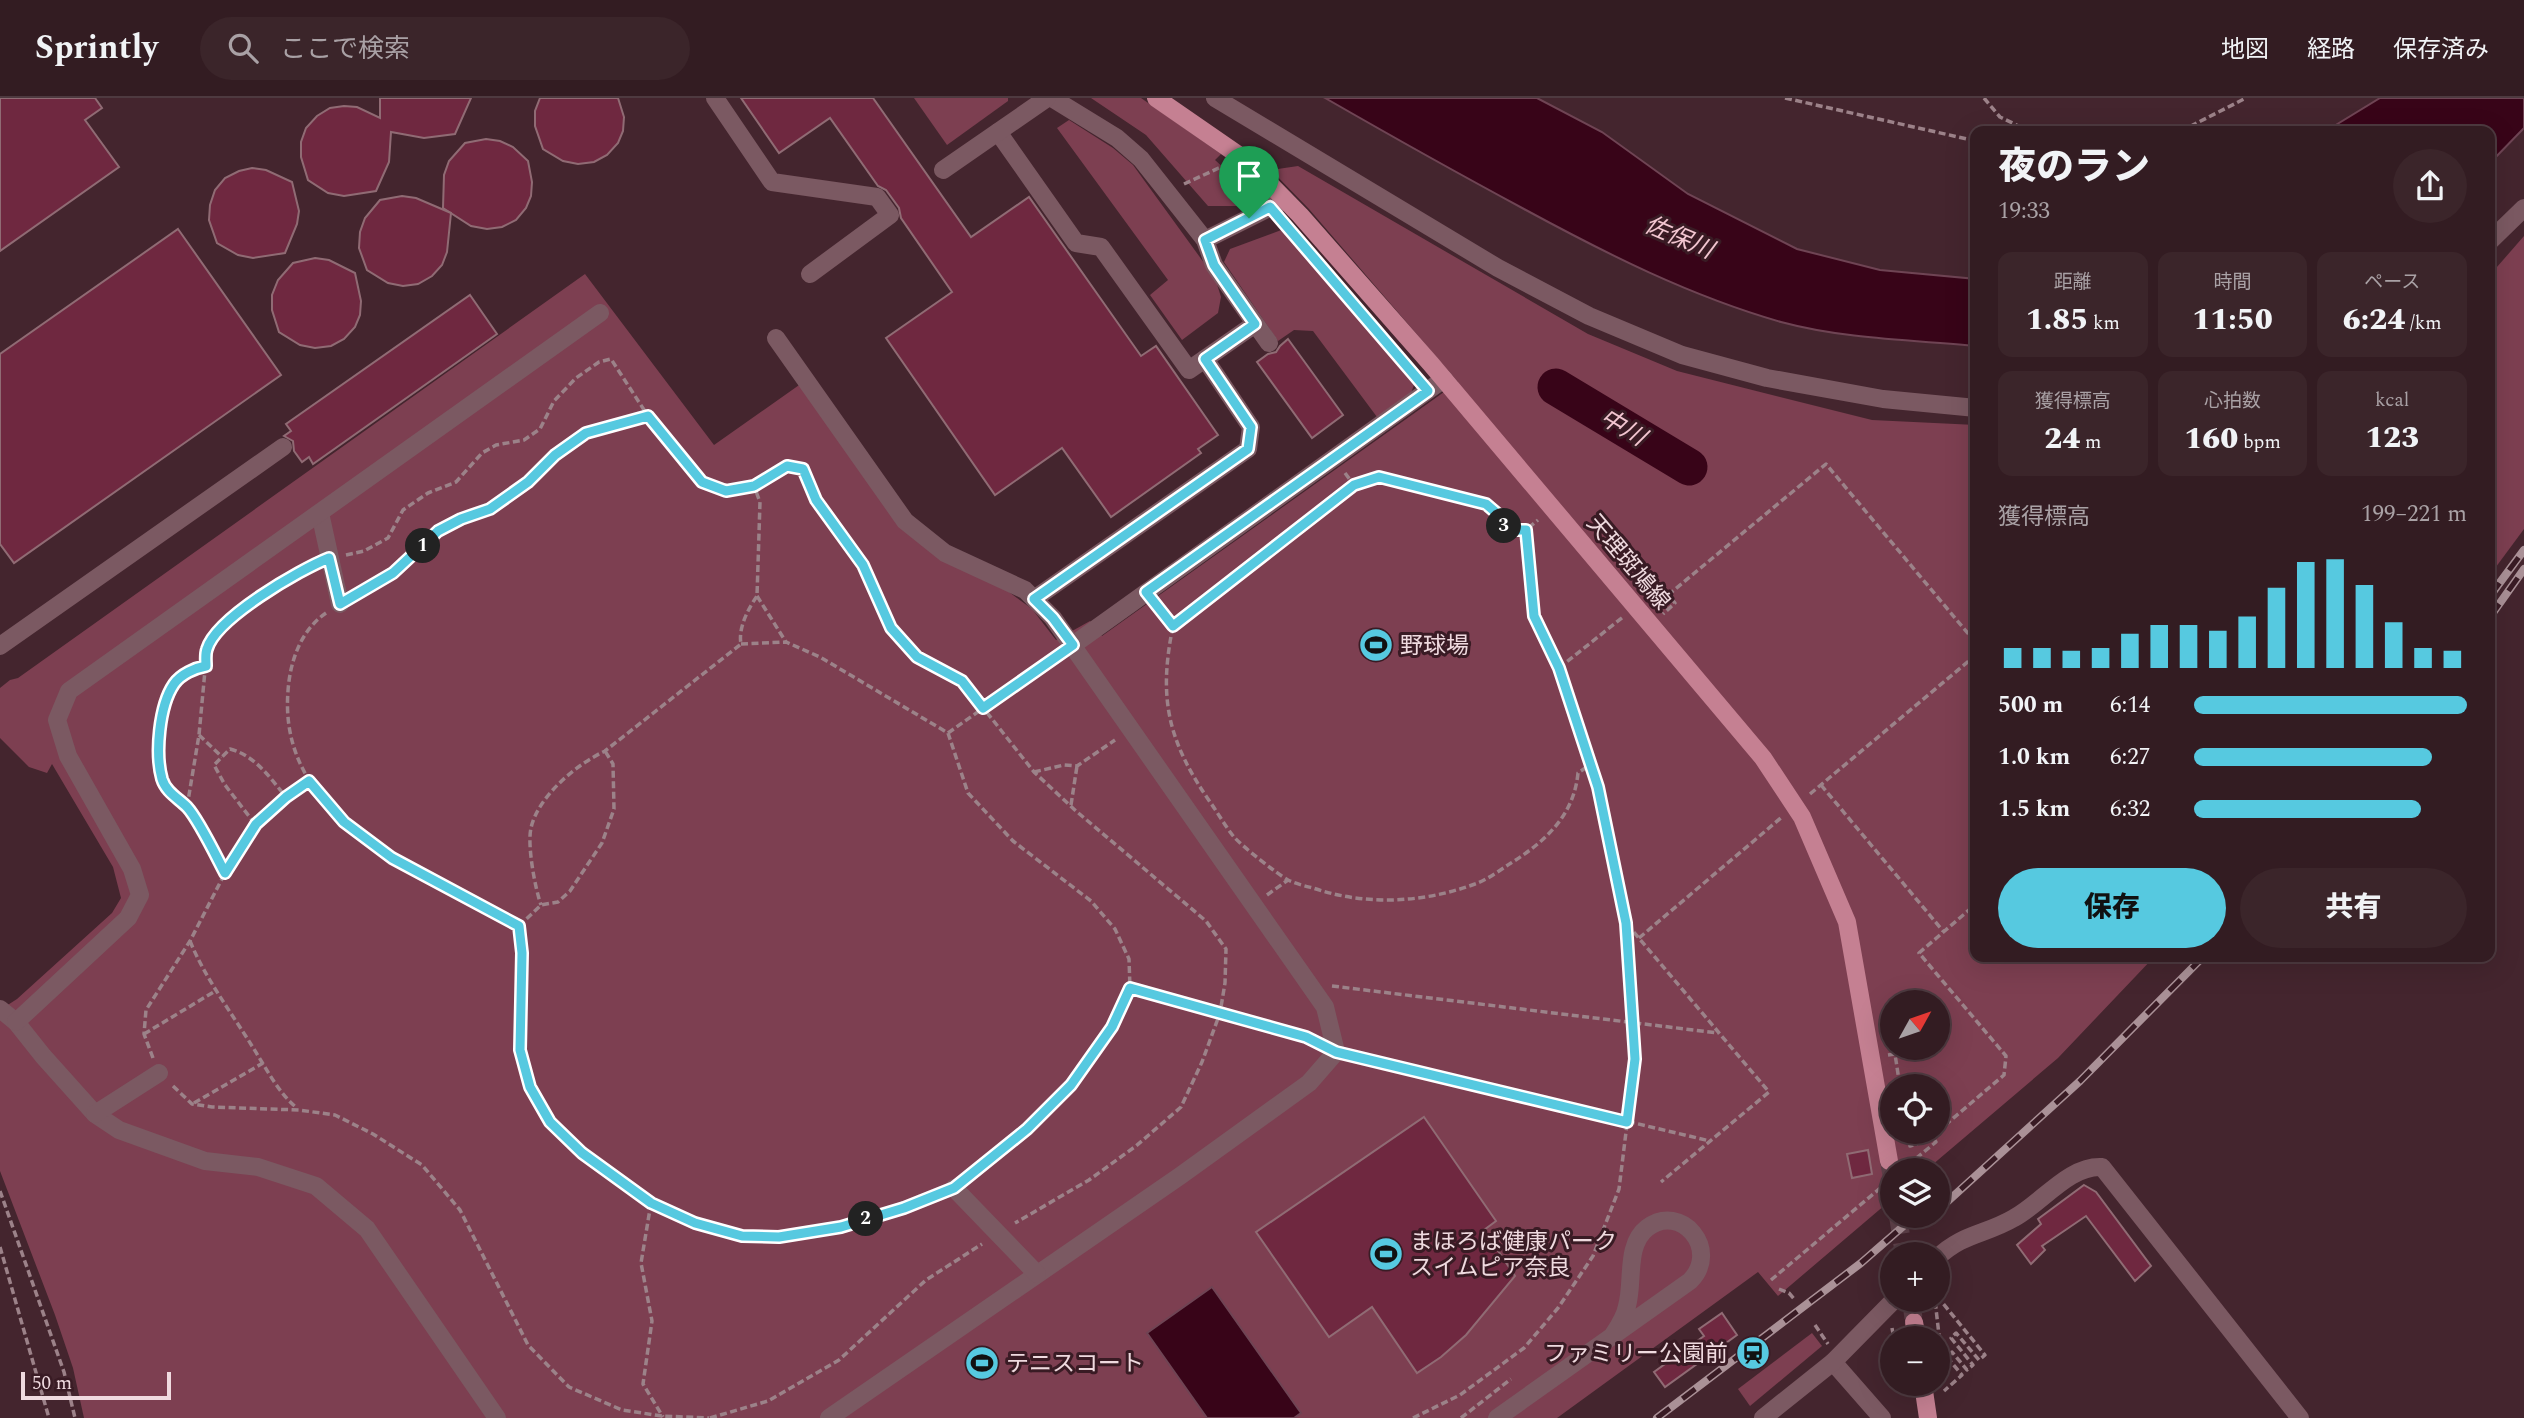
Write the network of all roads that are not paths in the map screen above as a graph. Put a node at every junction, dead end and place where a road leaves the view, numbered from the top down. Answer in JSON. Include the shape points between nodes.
{"nodes":[{"id":1,"x":715,"y":98,"type":"edge"},
{"id":2,"x":1049,"y":98,"type":"edge"},
{"id":3,"x":1156,"y":98,"type":"edge"},
{"id":4,"x":1215,"y":98,"type":"edge"},
{"id":5,"x":998,"y":132,"type":"junction"},
{"id":6,"x":943,"y":170,"type":"dead end"},
{"id":7,"x":1285,"y":200,"type":"junction"},
{"id":8,"x":2524,"y":208,"type":"edge"},
{"id":9,"x":2495,"y":236,"type":"edge"},
{"id":10,"x":1205,"y":240,"type":"junction"},
{"id":11,"x":810,"y":274,"type":"dead end"},
{"id":12,"x":600,"y":313,"type":"dead end"},
{"id":13,"x":1255,"y":324,"type":"junction"},
{"id":14,"x":776,"y":338,"type":"dead end"},
{"id":15,"x":1269,"y":343,"type":"dead end"},
{"id":16,"x":1205,"y":359,"type":"junction"},
{"id":17,"x":1444,"y":379,"type":"junction"},
{"id":18,"x":1970,"y":408,"type":"edge"},
{"id":19,"x":283,"y":447,"type":"dead end"},
{"id":20,"x":320,"y":513,"type":"junction"},
{"id":21,"x":1034,"y":599,"type":"junction"},
{"id":22,"x":340,"y":604,"type":"road end"},
{"id":23,"x":1073,"y":645,"type":"junction"},
{"id":24,"x":0,"y":646,"type":"edge"},
{"id":25,"x":0,"y":1009,"type":"edge"},
{"id":26,"x":16,"y":1022,"type":"junction"},
{"id":27,"x":159,"y":1073,"type":"road end"},
{"id":28,"x":95,"y":1114,"type":"junction"},
{"id":29,"x":1892,"y":1158,"type":"tunnel mouth"},
{"id":30,"x":954,"y":1188,"type":"road end"},
{"id":31,"x":1950,"y":1246,"type":"edge"},
{"id":32,"x":1037,"y":1274,"type":"junction"},
{"id":33,"x":1882,"y":1312,"type":"edge"},
{"id":34,"x":1613,"y":1335,"type":"junction"},
{"id":35,"x":1833,"y":1362,"type":"junction"},
{"id":36,"x":1925,"y":1396,"type":"edge"},
{"id":37,"x":497,"y":1418,"type":"edge"},
{"id":38,"x":829,"y":1418,"type":"edge"},
{"id":39,"x":1497,"y":1418,"type":"edge"},
{"id":40,"x":1763,"y":1418,"type":"edge"},
{"id":41,"x":1882,"y":1418,"type":"edge"},
{"id":42,"x":1928,"y":1418,"type":"edge"},
{"id":43,"x":2300,"y":1418,"type":"edge"}],
"edges":[{"from":1,"to":11,"type":"street","via":[[772,182],[877,197],[890,215]]},
{"from":2,"to":5,"type":"street"},
{"from":2,"to":10,"type":"street","via":[[1117,138],[1142,159]]},
{"from":3,"to":7,"type":"main road","name":"天理斑鳩線","via":[[1247,161]]},
{"from":4,"to":18,"type":"street","via":[[1498,268],[1589,316],[1682,355],[1767,378],[1871,397]]},
{"from":5,"to":6,"type":"street"},
{"from":5,"to":16,"type":"street","via":[[1076,243],[1101,247],[1189,370]]},
{"from":7,"to":10,"type":"street"},
{"from":7,"to":17,"type":"main road","name":"天理斑鳩線"},
{"from":8,"to":9,"type":"street"},
{"from":10,"to":13,"type":"street","via":[[1214,265]]},
{"from":12,"to":20,"type":"street"},
{"from":13,"to":15,"type":"street"},
{"from":13,"to":16,"type":"street"},
{"from":14,"to":21,"type":"street","via":[[905,521],[945,553],[1025,590]]},
{"from":16,"to":21,"type":"street","via":[[1251,427],[1248,449]]},
{"from":17,"to":23,"type":"street"},
{"from":17,"to":29,"type":"main road","name":"天理斑鳩線","via":[[1763,758],[1802,817],[1847,922]]},
{"from":19,"to":24,"type":"street"},
{"from":20,"to":22,"type":"street"},
{"from":20,"to":26,"type":"street","via":[[69,691],[57,720],[68,755],[132,869],[139,895],[128,918]]},
{"from":21,"to":23,"type":"street"},
{"from":23,"to":32,"type":"street","via":[[1325,1007],[1336,1052],[1309,1083]]},
{"from":25,"to":26,"type":"street"},
{"from":26,"to":28,"type":"street"},
{"from":27,"to":28,"type":"street"},
{"from":28,"to":37,"type":"street","via":[[119,1130],[205,1161],[258,1167],[316,1186],[367,1229]]},
{"from":30,"to":32,"type":"street"},
{"from":31,"to":43,"type":"street","via":[[2015,1218],[2089,1167],[2102,1167]]},
{"from":32,"to":38,"type":"street"},
{"from":33,"to":35,"type":"street"},
{"from":34,"to":34,"type":"street","via":[[1695,1276],[1701,1248],[1688,1227],[1667,1221],[1642,1233],[1634,1251],[1628,1306]]},
{"from":34,"to":39,"type":"street"},
{"from":35,"to":40,"type":"street"},
{"from":35,"to":41,"type":"street"},
{"from":36,"to":42,"type":"main road"}]}
